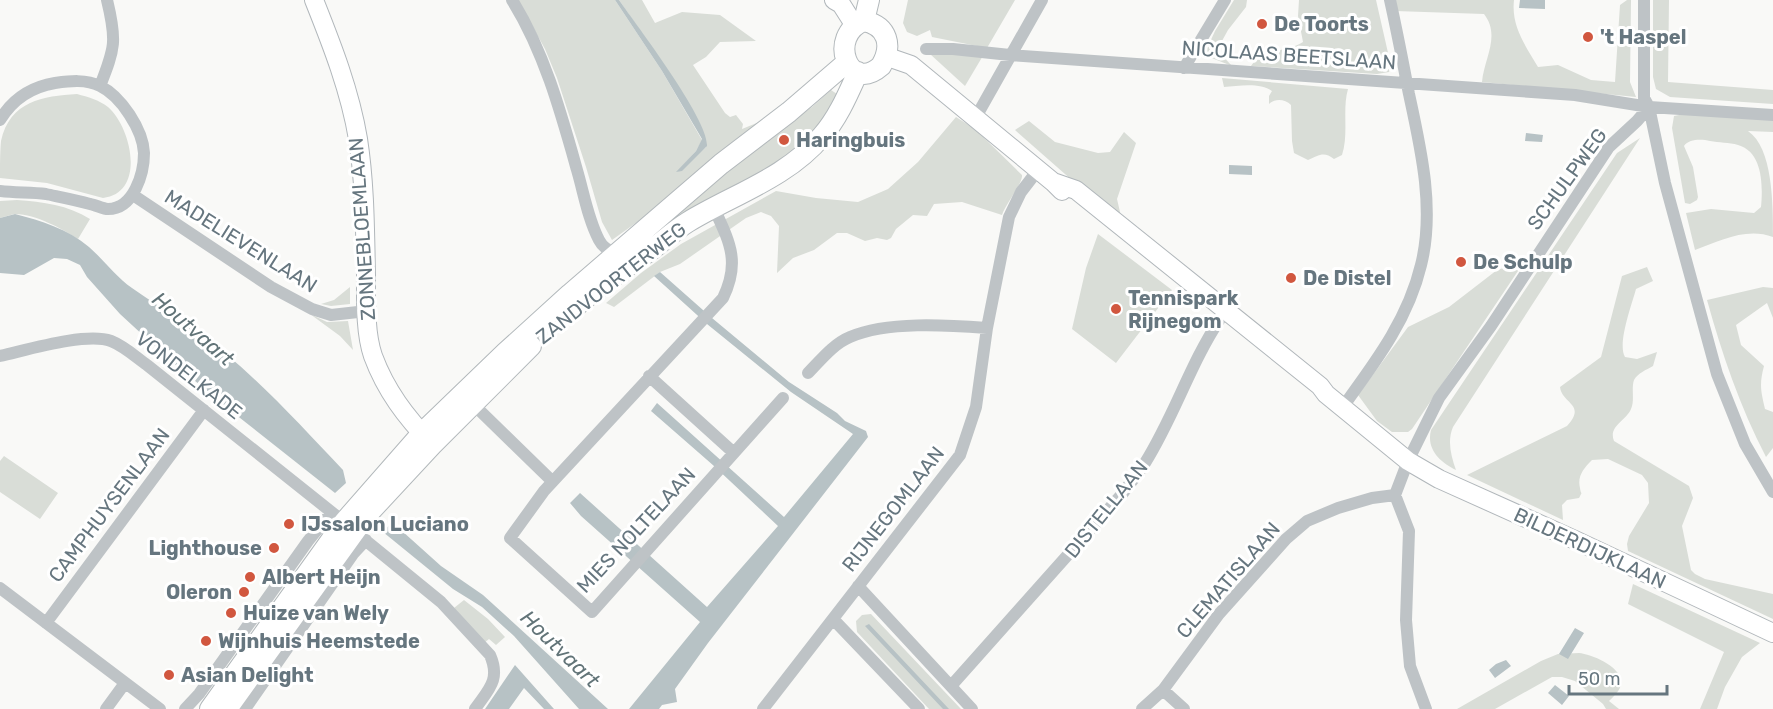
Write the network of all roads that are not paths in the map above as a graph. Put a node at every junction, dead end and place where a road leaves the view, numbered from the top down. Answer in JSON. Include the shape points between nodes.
{"nodes":[{"id":1,"x":106,"y":0,"type":"edge"},
{"id":2,"x":314,"y":0,"type":"edge"},
{"id":3,"x":512,"y":0,"type":"edge"},
{"id":4,"x":834,"y":0,"type":"edge"},
{"id":5,"x":869,"y":0,"type":"edge"},
{"id":6,"x":1042,"y":0,"type":"edge"},
{"id":7,"x":1225,"y":0,"type":"edge"},
{"id":8,"x":1390,"y":0,"type":"edge"},
{"id":9,"x":1644,"y":0,"type":"edge"},
{"id":10,"x":859,"y":23,"type":"junction"},
{"id":11,"x":926,"y":49,"type":"dead end"},
{"id":12,"x":1010,"y":55,"type":"junction"},
{"id":13,"x":885,"y":56,"type":"junction"},
{"id":14,"x":852,"y":68,"type":"junction"},
{"id":15,"x":1184,"y":68,"type":"junction"},
{"id":16,"x":1407,"y":82,"type":"junction"},
{"id":17,"x":100,"y":86,"type":"junction"},
{"id":18,"x":1649,"y":107,"type":"junction"},
{"id":19,"x":1773,"y":115,"type":"edge"},
{"id":20,"x":976,"y":117,"type":"junction"},
{"id":21,"x":0,"y":120,"type":"edge"},
{"id":22,"x":1038,"y":170,"type":"junction"},
{"id":23,"x":0,"y":191,"type":"edge"},
{"id":24,"x":133,"y":195,"type":"junction"},
{"id":25,"x":715,"y":210,"type":"junction"},
{"id":26,"x":625,"y":258,"type":"junction"},
{"id":27,"x":366,"y":311,"type":"junction"},
{"id":28,"x":1225,"y":316,"type":"junction"},
{"id":29,"x":987,"y":328,"type":"junction"},
{"id":30,"x":0,"y":356,"type":"edge"},
{"id":31,"x":808,"y":373,"type":"dead end"},
{"id":32,"x":649,"y":376,"type":"junction"},
{"id":33,"x":783,"y":398,"type":"dead end"},
{"id":34,"x":471,"y":403,"type":"junction"},
{"id":35,"x":1342,"y":408,"type":"junction"},
{"id":36,"x":204,"y":410,"type":"junction"},
{"id":37,"x":427,"y":439,"type":"junction"},
{"id":38,"x":730,"y":457,"type":"junction"},
{"id":39,"x":1408,"y":461,"type":"junction"},
{"id":40,"x":552,"y":481,"type":"junction"},
{"id":41,"x":1773,"y":492,"type":"edge"},
{"id":42,"x":1395,"y":495,"type":"junction"},
{"id":43,"x":349,"y":526,"type":"junction"},
{"id":44,"x":858,"y":586,"type":"junction"},
{"id":45,"x":0,"y":588,"type":"edge"},
{"id":46,"x":833,"y":619,"type":"junction"},
{"id":47,"x":46,"y":623,"type":"junction"},
{"id":48,"x":1773,"y":633,"type":"edge"},
{"id":49,"x":125,"y":683,"type":"junction"},
{"id":50,"x":951,"y":686,"type":"junction"},
{"id":51,"x":1163,"y":690,"type":"junction"},
{"id":52,"x":106,"y":709,"type":"edge"},
{"id":53,"x":160,"y":709,"type":"edge"},
{"id":54,"x":185,"y":709,"type":"edge"},
{"id":55,"x":210,"y":709,"type":"edge"},
{"id":56,"x":227,"y":709,"type":"edge"},
{"id":57,"x":245,"y":709,"type":"edge"},
{"id":58,"x":475,"y":709,"type":"edge"},
{"id":59,"x":763,"y":709,"type":"edge"},
{"id":60,"x":919,"y":709,"type":"edge"},
{"id":61,"x":972,"y":709,"type":"edge"},
{"id":62,"x":1142,"y":709,"type":"edge"},
{"id":63,"x":1184,"y":709,"type":"edge"},
{"id":64,"x":1426,"y":709,"type":"edge"}],
"edges":[{"from":1,"to":17,"type":"street","via":[[114,41]]},
{"from":2,"to":27,"type":"street","name":"ZONNEBLOEMLAAN","via":[[346,88],[357,138],[365,221]]},
{"from":3,"to":26,"type":"street","via":[[543,64],[599,241]]},
{"from":4,"to":10,"type":"street"},
{"from":5,"to":10,"type":"main road"},
{"from":6,"to":12,"type":"street"},
{"from":7,"to":15,"type":"street"},
{"from":8,"to":16,"type":"street"},
{"from":9,"to":18,"type":"street","via":[[1644,98]]},
{"from":10,"to":13,"type":"main road","via":[[877,25],[885,33]]},
{"from":10,"to":14,"type":"main road","via":[[845,43]]},
{"from":11,"to":12,"type":"street","name":"NICOLAAS BEETSLAAN"},
{"from":12,"to":15,"type":"street","name":"NICOLAAS BEETSLAAN"},
{"from":12,"to":20,"type":"street"},
{"from":13,"to":14,"type":"main road","via":[[880,66],[866,74]]},
{"from":13,"to":20,"type":"street","name":"BILDERDIJKLAAN","via":[[911,65]]},
{"from":14,"to":25,"type":"main road","name":"ZANDVOORTERWEG","via":[[847,96],[828,129],[803,156]]},
{"from":14,"to":26,"type":"main road","name":"ZANDVOORTERWEG","via":[[730,158]]},
{"from":15,"to":16,"type":"street","name":"NICOLAAS BEETSLAAN"},
{"from":16,"to":18,"type":"street","name":"NICOLAAS BEETSLAAN","via":[[1575,95]]},
{"from":16,"to":35,"type":"street","via":[[1422,155],[1426,222],[1421,265],[1403,315],[1373,367]]},
{"from":17,"to":21,"type":"street","via":[[70,81],[44,85],[24,94]]},
{"from":17,"to":24,"type":"street","via":[[116,99],[139,132],[144,151]]},
{"from":18,"to":19,"type":"street","name":"NICOLAAS BEETSLAAN"},
{"from":18,"to":39,"type":"street","name":"SCHULPWEG","via":[[1609,147],[1439,398]]},
{"from":18,"to":41,"type":"street","via":[[1665,183],[1717,374],[1745,444]]},
{"from":20,"to":22,"type":"street","name":"BILDERDIJKLAAN"},
{"from":22,"to":28,"type":"street","name":"BILDERDIJKLAAN","via":[[1070,200]]},
{"from":22,"to":29,"type":"street","name":"RIJNEGOMLAAN","via":[[1009,217]]},
{"from":23,"to":24,"type":"street","via":[[42,194],[108,209]]},
{"from":24,"to":27,"type":"street","name":"MADELIEVENLAAN","via":[[271,287],[312,309],[331,315]]},
{"from":25,"to":26,"type":"main road","name":"ZANDVOORTERWEG"},
{"from":25,"to":32,"type":"street","via":[[732,251],[733,271],[723,298]]},
{"from":26,"to":34,"type":"main road","name":"ZANDVOORTERWEG"},
{"from":27,"to":37,"type":"street","name":"ZONNEBLOEMLAAN","via":[[372,355],[385,383],[406,418]]},
{"from":28,"to":35,"type":"street","name":"BILDERDIJKLAAN","via":[[1301,385],[1326,394]]},
{"from":28,"to":50,"type":"street","name":"DISTELLAAN","via":[[1205,341],[1145,463],[1123,493]]},
{"from":29,"to":31,"type":"street","via":[[878,328],[848,338]]},
{"from":29,"to":44,"type":"street","name":"RIJNEGOMLAAN","via":[[976,407],[960,455]]},
{"from":30,"to":36,"type":"street","name":"VONDELKADE","via":[[80,339],[114,342]]},
{"from":32,"to":38,"type":"street"},
{"from":32,"to":40,"type":"street"},
{"from":33,"to":38,"type":"street","name":"MIES NOLTELAAN"},
{"from":34,"to":37,"type":"main road","name":"ZANDVOORTERWEG"},
{"from":34,"to":40,"type":"street"},
{"from":35,"to":39,"type":"street","name":"BILDERDIJKLAAN"},
{"from":36,"to":43,"type":"street","name":"VONDELKADE"},
{"from":36,"to":47,"type":"street","name":"CAMPHUYSENLAAN"},
{"from":37,"to":43,"type":"main road","name":"ZANDVOORTERWEG"},
{"from":38,"to":40,"type":"street","name":"MIES NOLTELAAN","via":[[592,612],[510,538]]},
{"from":39,"to":42,"type":"street"},
{"from":39,"to":48,"type":"street","name":"BILDERDIJKLAAN","via":[[1439,479]]},
{"from":42,"to":51,"type":"street","name":"CLEMATISLAAN","via":[[1360,501],[1307,521],[1219,614]]},
{"from":42,"to":64,"type":"street","via":[[1408,531],[1406,620],[1410,666]]},
{"from":43,"to":54,"type":"street","via":[[308,540]]},
{"from":43,"to":55,"type":"main road"},
{"from":43,"to":56,"type":"main road"},
{"from":43,"to":57,"type":"street","via":[[353,554]]},
{"from":43,"to":58,"type":"street","name":"VONDELKADE","via":[[441,602],[490,655],[494,682]]},
{"from":44,"to":46,"type":"street","name":"RIJNEGOMLAAN"},
{"from":44,"to":50,"type":"street"},
{"from":45,"to":47,"type":"street"},
{"from":46,"to":59,"type":"street","name":"RIJNEGOMLAAN"},
{"from":46,"to":60,"type":"street"},
{"from":47,"to":49,"type":"street"},
{"from":49,"to":52,"type":"street"},
{"from":49,"to":53,"type":"street"},
{"from":50,"to":61,"type":"street"},
{"from":51,"to":62,"type":"street","name":"CLEMATISLAAN"},
{"from":51,"to":63,"type":"street"}]}
